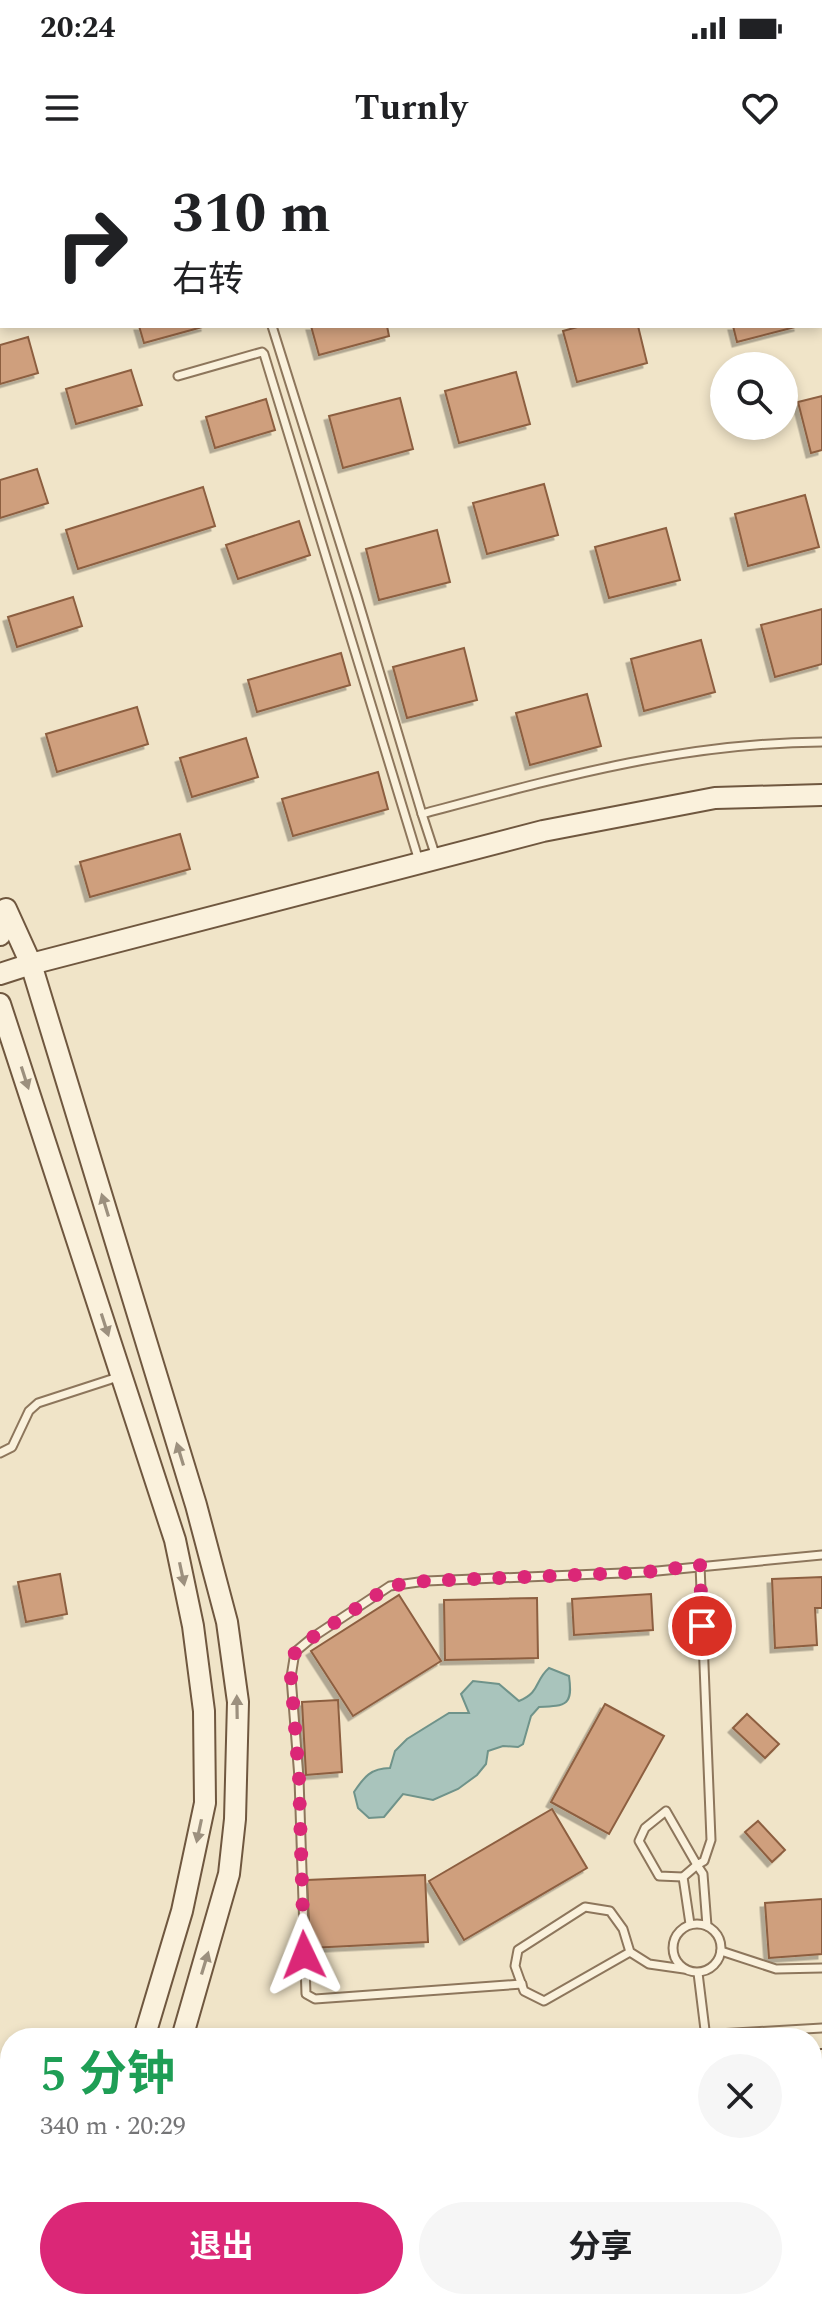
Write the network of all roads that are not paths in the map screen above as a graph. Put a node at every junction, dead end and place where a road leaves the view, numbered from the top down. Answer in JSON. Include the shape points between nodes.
{"nodes":[{"id":1,"x":273,"y":328,"type":"edge"},
{"id":2,"x":178,"y":376,"type":"dead end"},
{"id":3,"x":822,"y":742,"type":"edge"},
{"id":4,"x":822,"y":795,"type":"edge"},
{"id":5,"x":422,"y":814,"type":"junction"},
{"id":6,"x":428,"y":861,"type":"junction"},
{"id":7,"x":3,"y":899,"type":"edge"},
{"id":8,"x":0,"y":935,"type":"edge"},
{"id":9,"x":31,"y":964,"type":"junction"},
{"id":10,"x":0,"y":974,"type":"edge"},
{"id":11,"x":0,"y":1004,"type":"edge"},
{"id":12,"x":122,"y":1376,"type":"junction"},
{"id":13,"x":0,"y":1453,"type":"edge"},
{"id":14,"x":822,"y":1555,"type":"edge"},
{"id":15,"x":700,"y":1565,"type":"junction"},
{"id":16,"x":697,"y":1865,"type":"junction"},
{"id":17,"x":683,"y":1877,"type":"junction"},
{"id":18,"x":690,"y":1924,"type":"junction"},
{"id":19,"x":707,"y":1926,"type":"junction"},
{"id":20,"x":721,"y":1951,"type":"junction"},
{"id":21,"x":630,"y":1952,"type":"junction"},
{"id":22,"x":822,"y":1968,"type":"edge"},
{"id":23,"x":684,"y":1969,"type":"junction"},
{"id":24,"x":698,"y":1973,"type":"junction"},
{"id":25,"x":522,"y":1984,"type":"junction"},
{"id":26,"x":147,"y":2028,"type":"edge"},
{"id":27,"x":185,"y":2028,"type":"edge"},
{"id":28,"x":705,"y":2028,"type":"edge"}],
"edges":[{"from":1,"to":5,"type":"lane"},
{"from":2,"to":6,"type":"lane","via":[[264,354]]},
{"from":3,"to":5,"type":"lane","via":[[704,748],[580,772]]},
{"from":4,"to":6,"type":"main road","via":[[715,798],[543,831]]},
{"from":5,"to":6,"type":"lane"},
{"from":6,"to":9,"type":"main road"},
{"from":7,"to":8,"type":"main road"},
{"from":7,"to":9,"type":"main road"},
{"from":9,"to":10,"type":"main road"},
{"from":27,"to":9,"type":"main road","one_way":true,"via":[[229,1874],[235,1819],[238,1702],[227,1622]]},
{"from":11,"to":12,"type":"main road","one_way":true},
{"from":12,"to":13,"type":"lane","via":[[38,1403],[12,1447]]},
{"from":12,"to":26,"type":"main road","one_way":true,"via":[[175,1540],[204,1711],[205,1803],[182,1911]]},
{"from":14,"to":15,"type":"lane"},
{"from":15,"to":16,"type":"lane","via":[[711,1840],[704,1861]]},
{"from":15,"to":25,"type":"lane","via":[[390,1586],[295,1652],[291,1677],[306,1994],[315,1999]]},
{"from":16,"to":17,"type":"lane"},
{"from":16,"to":17,"type":"lane","via":[[666,1811],[645,1828],[639,1841],[659,1876]]},
{"from":16,"to":19,"type":"lane","via":[[703,1874]]},
{"from":17,"to":18,"type":"lane"},
{"from":18,"to":19,"type":"lane"},
{"from":18,"to":23,"type":"lane","via":[[672,1945]]},
{"from":19,"to":20,"type":"lane","via":[[715,1931]]},
{"from":20,"to":22,"type":"lane","via":[[776,1969]]},
{"from":20,"to":24,"type":"lane","via":[[711,1969]]},
{"from":21,"to":23,"type":"lane","via":[[649,1964]]},
{"from":21,"to":25,"type":"lane","via":[[544,2001],[524,1991]]},
{"from":21,"to":25,"type":"lane","via":[[610,1911],[585,1907],[518,1950],[515,1966]]},
{"from":23,"to":24,"type":"lane"},
{"from":24,"to":28,"type":"lane"}]}
